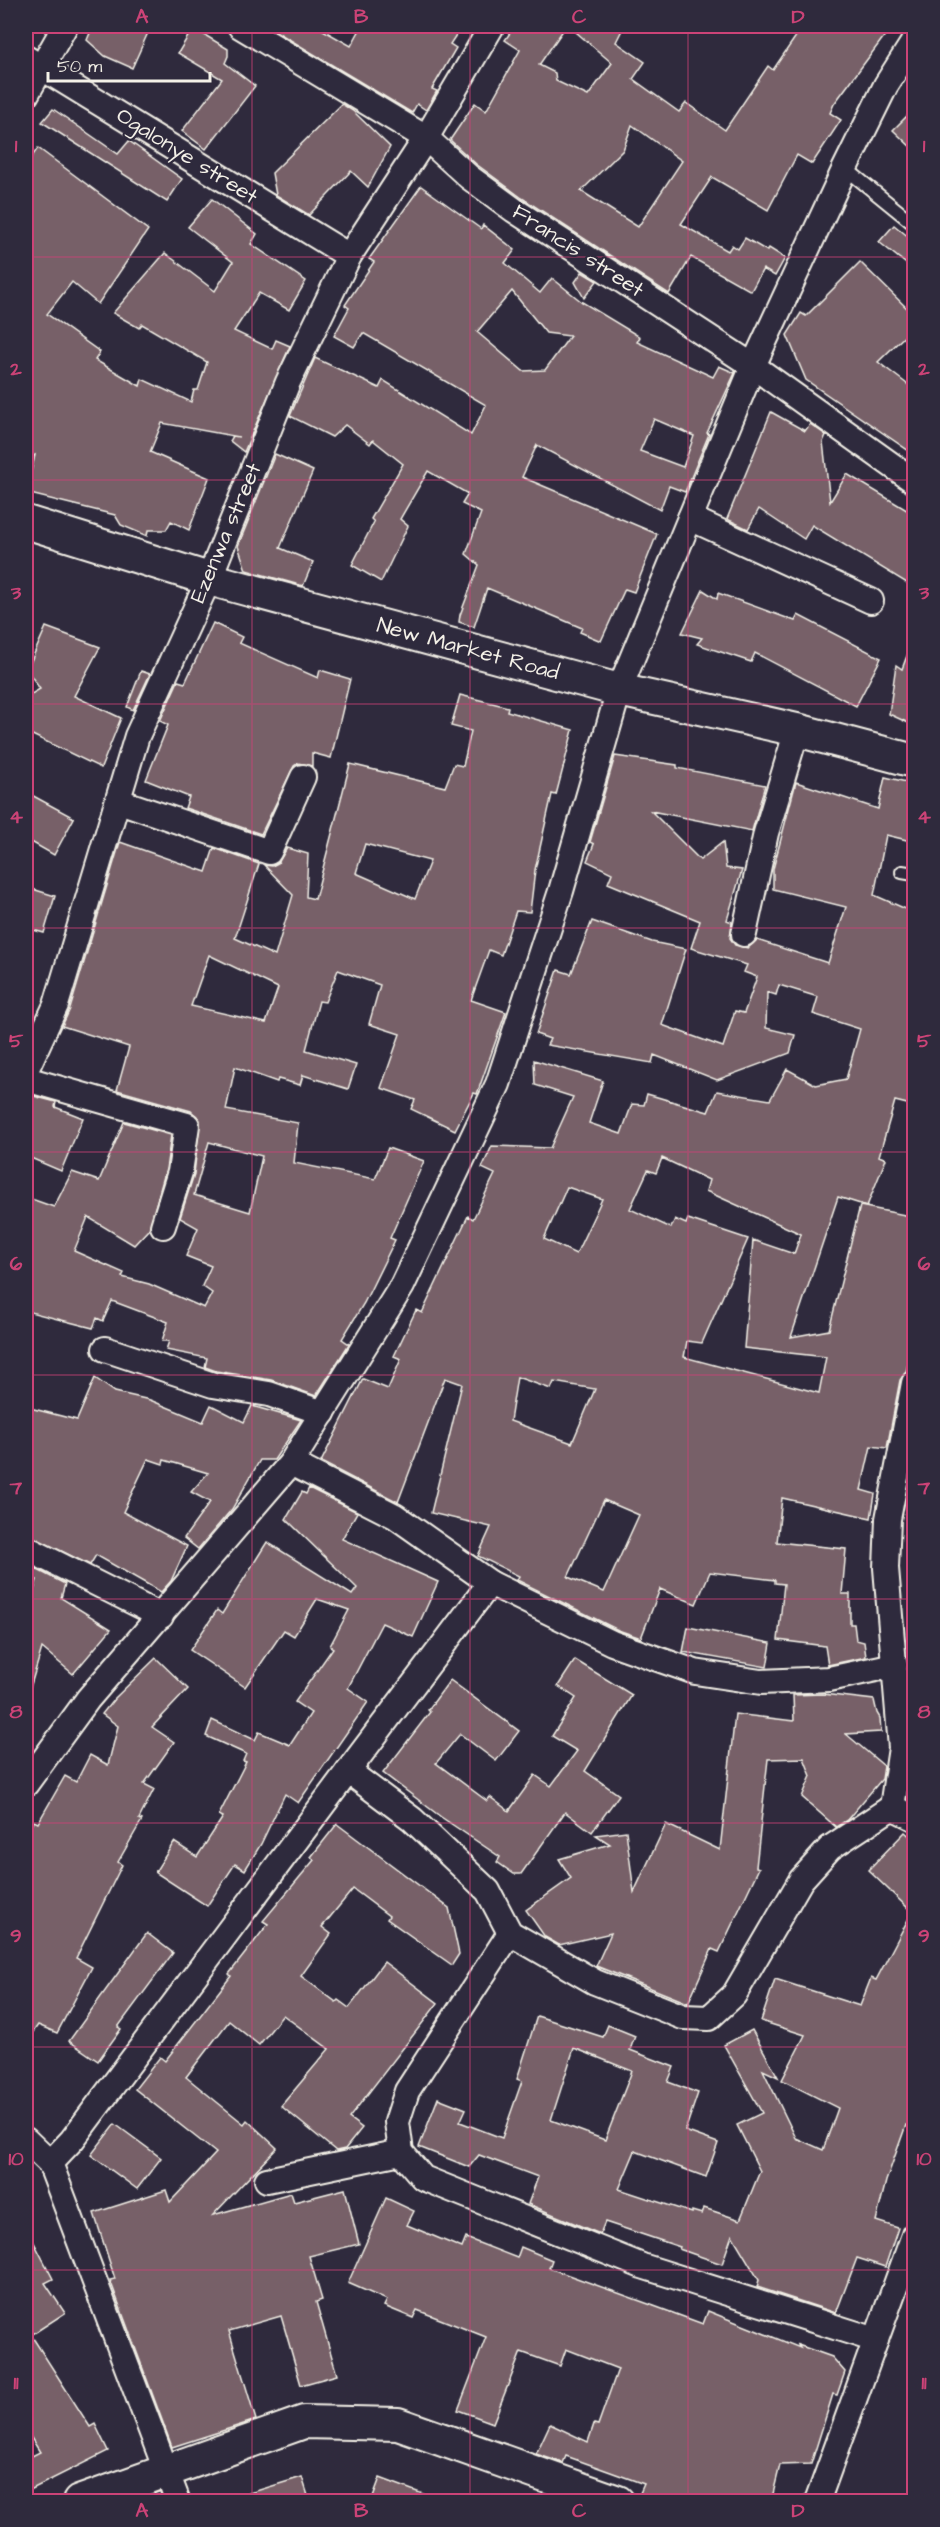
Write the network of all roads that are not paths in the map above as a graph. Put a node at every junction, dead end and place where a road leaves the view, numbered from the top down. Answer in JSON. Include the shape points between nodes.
{"nodes":[{"id":1,"x":65,"y":26,"type":"edge"},
{"id":2,"x":240,"y":26,"type":"edge"},
{"id":3,"x":492,"y":26,"type":"edge"},
{"id":4,"x":915,"y":41,"type":"edge"},
{"id":5,"x":34,"y":62,"type":"edge"},
{"id":6,"x":26,"y":95,"type":"edge"},
{"id":7,"x":426,"y":138,"type":"junction"},
{"id":8,"x":845,"y":168,"type":"junction"},
{"id":9,"x":915,"y":224,"type":"edge"},
{"id":10,"x":349,"y":256,"type":"junction"},
{"id":11,"x":753,"y":366,"type":"junction"},
{"id":12,"x":915,"y":481,"type":"edge"},
{"id":13,"x":690,"y":518,"type":"junction"},
{"id":14,"x":26,"y":522,"type":"edge"},
{"id":15,"x":208,"y":579,"type":"junction"},
{"id":16,"x":871,"y":601,"type":"dead end"},
{"id":17,"x":620,"y":690,"type":"junction"},
{"id":18,"x":797,"y":730,"type":"junction"},
{"id":19,"x":915,"y":761,"type":"edge"},
{"id":20,"x":303,"y":777,"type":"dead end"},
{"id":21,"x":119,"y":801,"type":"junction"},
{"id":22,"x":902,"y":872,"type":"dead end"},
{"id":23,"x":915,"y":874,"type":"edge"},
{"id":24,"x":744,"y":934,"type":"dead end"},
{"id":25,"x":26,"y":1070,"type":"edge"},
{"id":26,"x":26,"y":1079,"type":"edge"},
{"id":27,"x":163,"y":1226,"type":"dead end"},
{"id":28,"x":105,"y":1349,"type":"dead end"},
{"id":29,"x":915,"y":1383,"type":"edge"},
{"id":30,"x":323,"y":1413,"type":"junction"},
{"id":31,"x":291,"y":1463,"type":"junction"},
{"id":32,"x":26,"y":1548,"type":"edge"},
{"id":33,"x":489,"y":1583,"type":"junction"},
{"id":34,"x":161,"y":1616,"type":"junction"},
{"id":35,"x":895,"y":1665,"type":"junction"},
{"id":36,"x":348,"y":1771,"type":"junction"},
{"id":37,"x":26,"y":1784,"type":"edge"},
{"id":38,"x":892,"y":1807,"type":"junction"},
{"id":39,"x":915,"y":1818,"type":"edge"},
{"id":40,"x":510,"y":1933,"type":"junction"},
{"id":41,"x":26,"y":2140,"type":"edge"},
{"id":42,"x":401,"y":2152,"type":"junction"},
{"id":43,"x":50,"y":2163,"type":"junction"},
{"id":44,"x":267,"y":2180,"type":"dead end"},
{"id":45,"x":915,"y":2235,"type":"edge"},
{"id":46,"x":876,"y":2340,"type":"junction"},
{"id":47,"x":165,"y":2472,"type":"junction"},
{"id":48,"x":79,"y":2502,"type":"edge"},
{"id":49,"x":178,"y":2502,"type":"edge"},
{"id":50,"x":618,"y":2502,"type":"edge"},
{"id":51,"x":817,"y":2502,"type":"edge"}],
"edges":[{"from":1,"to":5,"type":"street"},
{"from":2,"to":7,"type":"street","name":"Francis street"},
{"from":3,"to":7,"type":"street","name":"Ezenwa street"},
{"from":4,"to":8,"type":"street","via":[[886,85]]},
{"from":5,"to":6,"type":"street"},
{"from":5,"to":10,"type":"street","name":"Ogalonye street"},
{"from":7,"to":10,"type":"street","name":"Ezenwa street"},
{"from":7,"to":11,"type":"street","name":"Francis street","via":[[514,210]]},
{"from":8,"to":9,"type":"lane"},
{"from":8,"to":11,"type":"street"},
{"from":10,"to":15,"type":"street","name":"Ezenwa street","via":[[288,382]]},
{"from":11,"to":12,"type":"street","name":"Francis street"},
{"from":11,"to":13,"type":"street"},
{"from":13,"to":16,"type":"street"},
{"from":13,"to":17,"type":"street"},
{"from":14,"to":15,"type":"street","name":"New Market Road"},
{"from":15,"to":17,"type":"street","name":"New Market Road"},
{"from":15,"to":21,"type":"street","name":"Ezenwa street","via":[[137,736]]},
{"from":17,"to":18,"type":"street","name":"New Market Road"},
{"from":17,"to":30,"type":"street","via":[[561,891],[498,1084],[402,1286]]},
{"from":18,"to":19,"type":"street","name":"New Market Road"},
{"from":18,"to":24,"type":"street","via":[[766,833]]},
{"from":20,"to":21,"type":"street","via":[[269,852]]},
{"from":21,"to":25,"type":"street","name":"Ezenwa street","via":[[56,1005]]},
{"from":22,"to":23,"type":"lane"},
{"from":26,"to":27,"type":"street","via":[[187,1125],[180,1172]]},
{"from":28,"to":30,"type":"street","via":[[213,1385],[269,1394]]},
{"from":29,"to":35,"type":"street","via":[[888,1519],[886,1568]]},
{"from":30,"to":31,"type":"street"},
{"from":31,"to":33,"type":"street","via":[[395,1516]]},
{"from":31,"to":34,"type":"street"},
{"from":32,"to":34,"type":"street"},
{"from":33,"to":35,"type":"street","via":[[612,1643],[695,1672],[761,1682],[830,1679]]},
{"from":33,"to":36,"type":"street"},
{"from":34,"to":37,"type":"street","via":[[88,1699]]},
{"from":35,"to":38,"type":"street","via":[[901,1748]]},
{"from":36,"to":40,"type":"street","via":[[412,1819],[488,1891]]},
{"from":36,"to":43,"type":"street","via":[[72,2140]]},
{"from":38,"to":39,"type":"street"},
{"from":38,"to":40,"type":"street","via":[[830,1848],[801,1880],[734,1995],[709,2018],[683,2017],[595,1982]]},
{"from":40,"to":42,"type":"street","via":[[407,2091],[397,2122]]},
{"from":41,"to":43,"type":"street"},
{"from":42,"to":44,"type":"street"},
{"from":42,"to":46,"type":"street","via":[[423,2178],[642,2266]]},
{"from":43,"to":47,"type":"street"},
{"from":45,"to":46,"type":"street"},
{"from":46,"to":51,"type":"street"},
{"from":47,"to":48,"type":"street"},
{"from":47,"to":49,"type":"street"},
{"from":47,"to":50,"type":"street","via":[[304,2422],[398,2424]]}]}
